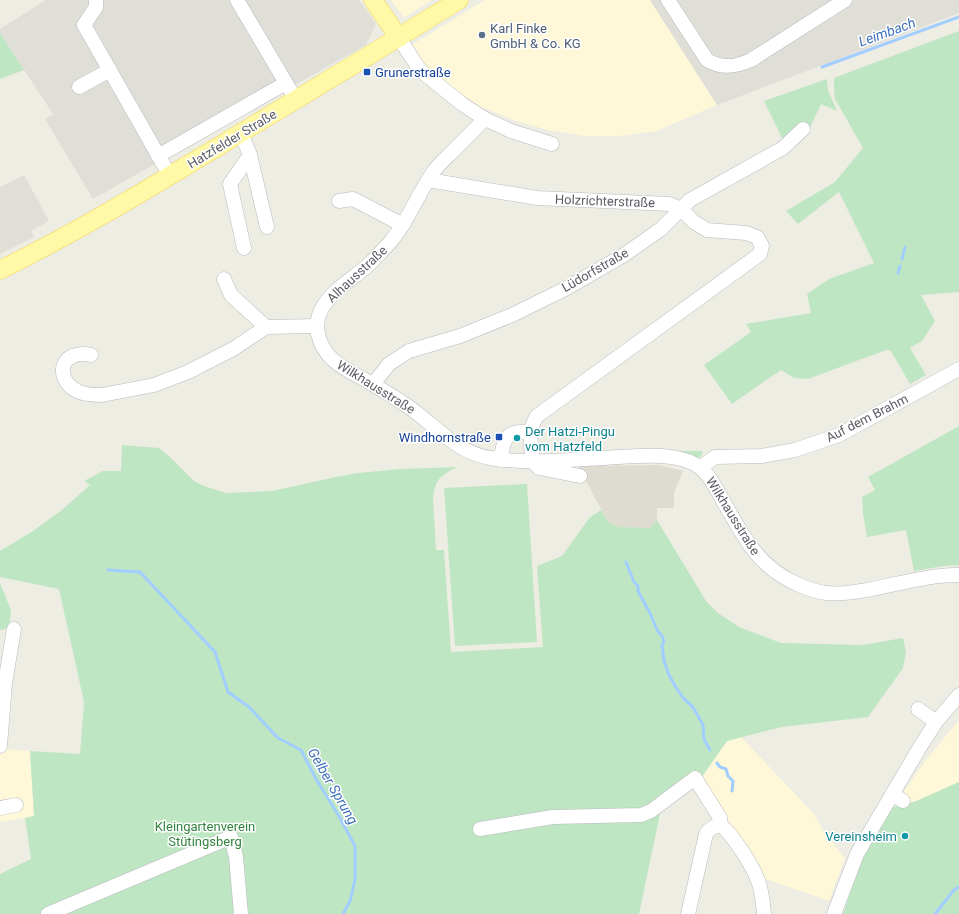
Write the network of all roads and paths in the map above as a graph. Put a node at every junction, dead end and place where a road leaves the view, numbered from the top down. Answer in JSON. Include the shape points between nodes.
{"nodes":[{"id":1,"x":96,"y":0,"type":"edge"},
{"id":2,"x":236,"y":0,"type":"edge"},
{"id":3,"x":373,"y":0,"type":"edge"},
{"id":4,"x":459,"y":0,"type":"edge"},
{"id":5,"x":668,"y":0,"type":"edge"},
{"id":6,"x":845,"y":0,"type":"edge"},
{"id":7,"x":399,"y":38,"type":"junction"},
{"id":8,"x":110,"y":70,"type":"junction"},
{"id":9,"x":286,"y":83,"type":"junction"},
{"id":10,"x":79,"y":87,"type":"dead end"},
{"id":11,"x":296,"y":100,"type":"junction"},
{"id":12,"x":485,"y":119,"type":"junction"},
{"id":13,"x":803,"y":129,"type":"dead end"},
{"id":14,"x":241,"y":133,"type":"junction"},
{"id":15,"x":552,"y":144,"type":"dead end"},
{"id":16,"x":250,"y":155,"type":"junction"},
{"id":17,"x":158,"y":156,"type":"junction"},
{"id":18,"x":170,"y":176,"type":"junction"},
{"id":19,"x":428,"y":180,"type":"junction"},
{"id":20,"x":339,"y":201,"type":"dead end"},
{"id":21,"x":680,"y":209,"type":"junction"},
{"id":22,"x":404,"y":225,"type":"junction"},
{"id":23,"x":267,"y":227,"type":"dead end"},
{"id":24,"x":244,"y":248,"type":"dead end"},
{"id":25,"x":0,"y":270,"type":"edge"},
{"id":26,"x":224,"y":279,"type":"dead end"},
{"id":27,"x":317,"y":326,"type":"junction"},
{"id":28,"x":266,"y":327,"type":"junction"},
{"id":29,"x":90,"y":355,"type":"dead end"},
{"id":30,"x":959,"y":369,"type":"edge"},
{"id":31,"x":373,"y":384,"type":"junction"},
{"id":32,"x":530,"y":432,"type":"junction"},
{"id":33,"x":501,"y":460,"type":"junction"},
{"id":34,"x":533,"y":461,"type":"junction"},
{"id":35,"x":701,"y":467,"type":"junction"},
{"id":36,"x":580,"y":476,"type":"dead end"},
{"id":37,"x":959,"y":575,"type":"edge"},
{"id":38,"x":14,"y":629,"type":"dead end"},
{"id":39,"x":959,"y":695,"type":"edge"},
{"id":40,"x":918,"y":709,"type":"dead end"},
{"id":41,"x":936,"y":722,"type":"junction"},
{"id":42,"x":0,"y":746,"type":"edge"},
{"id":43,"x":16,"y":806,"type":"dead end"},
{"id":44,"x":0,"y":808,"type":"edge"},
{"id":45,"x":721,"y":826,"type":"junction"},
{"id":46,"x":480,"y":829,"type":"dead end"},
{"id":47,"x":48,"y":914,"type":"edge"},
{"id":48,"x":241,"y":914,"type":"edge"},
{"id":49,"x":688,"y":914,"type":"edge"},
{"id":50,"x":764,"y":914,"type":"edge"},
{"id":51,"x":834,"y":914,"type":"edge"}],
"edges":[{"from":1,"to":8,"type":"street","via":[[96,7],[84,25]]},
{"from":2,"to":9,"type":"street"},
{"from":3,"to":7,"type":"main road"},
{"from":4,"to":7,"type":"main road","name":"Hatzfelder Straße"},
{"from":5,"to":6,"type":"street","via":[[707,60],[726,66],[740,65],[751,60]]},
{"from":7,"to":11,"type":"main road","name":"Hatzfelder Straße"},
{"from":7,"to":12,"type":"street","via":[[420,70],[443,90]]},
{"from":8,"to":10,"type":"street"},
{"from":8,"to":17,"type":"street"},
{"from":9,"to":11,"type":"street"},
{"from":9,"to":17,"type":"street"},
{"from":11,"to":14,"type":"main road","name":"Hatzfelder Straße"},
{"from":12,"to":15,"type":"street","via":[[511,131]]},
{"from":12,"to":19,"type":"street","name":"Alhausstraße","via":[[436,167]]},
{"from":13,"to":21,"type":"street","name":"Lüdorfstraße","via":[[783,148],[690,200]]},
{"from":14,"to":16,"type":"street"},
{"from":14,"to":18,"type":"main road","name":"Hatzfelder Straße"},
{"from":16,"to":23,"type":"street"},
{"from":16,"to":24,"type":"street","via":[[230,184]]},
{"from":17,"to":18,"type":"street"},
{"from":18,"to":25,"type":"main road","name":"Hatzfelder Straße","via":[[42,250]]},
{"from":19,"to":21,"type":"street","name":"Holzrichterstraße","via":[[538,198],[669,204]]},
{"from":19,"to":22,"type":"street","name":"Alhausstraße"},
{"from":20,"to":22,"type":"street","via":[[353,199]]},
{"from":21,"to":31,"type":"street","name":"Lüdorfstraße","via":[[661,229],[624,255],[512,315],[460,336],[409,351],[389,364]]},
{"from":21,"to":32,"type":"street","name":"Holzrichterstraße","via":[[707,230],[746,233],[757,237],[762,246],[760,254],[547,408],[537,416]]},
{"from":22,"to":27,"type":"street","name":"Alhausstraße","via":[[365,268],[339,288],[325,303]]},
{"from":26,"to":28,"type":"street","via":[[231,295]]},
{"from":27,"to":28,"type":"street"},
{"from":27,"to":31,"type":"street","name":"Wilkhausstraße","via":[[319,337],[328,355],[338,365]]},
{"from":28,"to":29,"type":"street","via":[[233,349],[188,372],[154,385],[102,395],[78,392],[65,381],[63,366],[69,357],[82,353]]},
{"from":30,"to":35,"type":"street","name":"Auf dem Brahm","via":[[839,435],[794,450],[761,456],[715,457]]},
{"from":31,"to":33,"type":"street","name":"Wilkhausstraße","via":[[412,408],[466,451]]},
{"from":32,"to":33,"type":"street","via":[[518,431],[507,437],[502,445]]},
{"from":32,"to":34,"type":"street"},
{"from":33,"to":34,"type":"street","name":"Wilkhausstraße"},
{"from":34,"to":35,"type":"street","name":"Wilkhausstraße","via":[[668,456]]},
{"from":34,"to":36,"type":"street","via":[[539,468]]},
{"from":35,"to":37,"type":"street","name":"Wilkhausstraße","via":[[760,559],[781,577],[807,588],[845,594],[927,578]]},
{"from":38,"to":42,"type":"street","via":[[5,683]]},
{"from":39,"to":41,"type":"street"},
{"from":40,"to":41,"type":"street"},
{"from":41,"to":51,"type":"street","via":[[897,797],[857,854]]},
{"from":43,"to":44,"type":"street"},
{"from":45,"to":46,"type":"street","via":[[720,818],[695,778],[651,811],[641,815],[553,817]]},
{"from":45,"to":49,"type":"street","via":[[714,827],[706,834]]},
{"from":45,"to":50,"type":"street","via":[[740,849],[757,877]]},
{"from":47,"to":48,"type":"street","via":[[231,837],[236,857]]}]}
